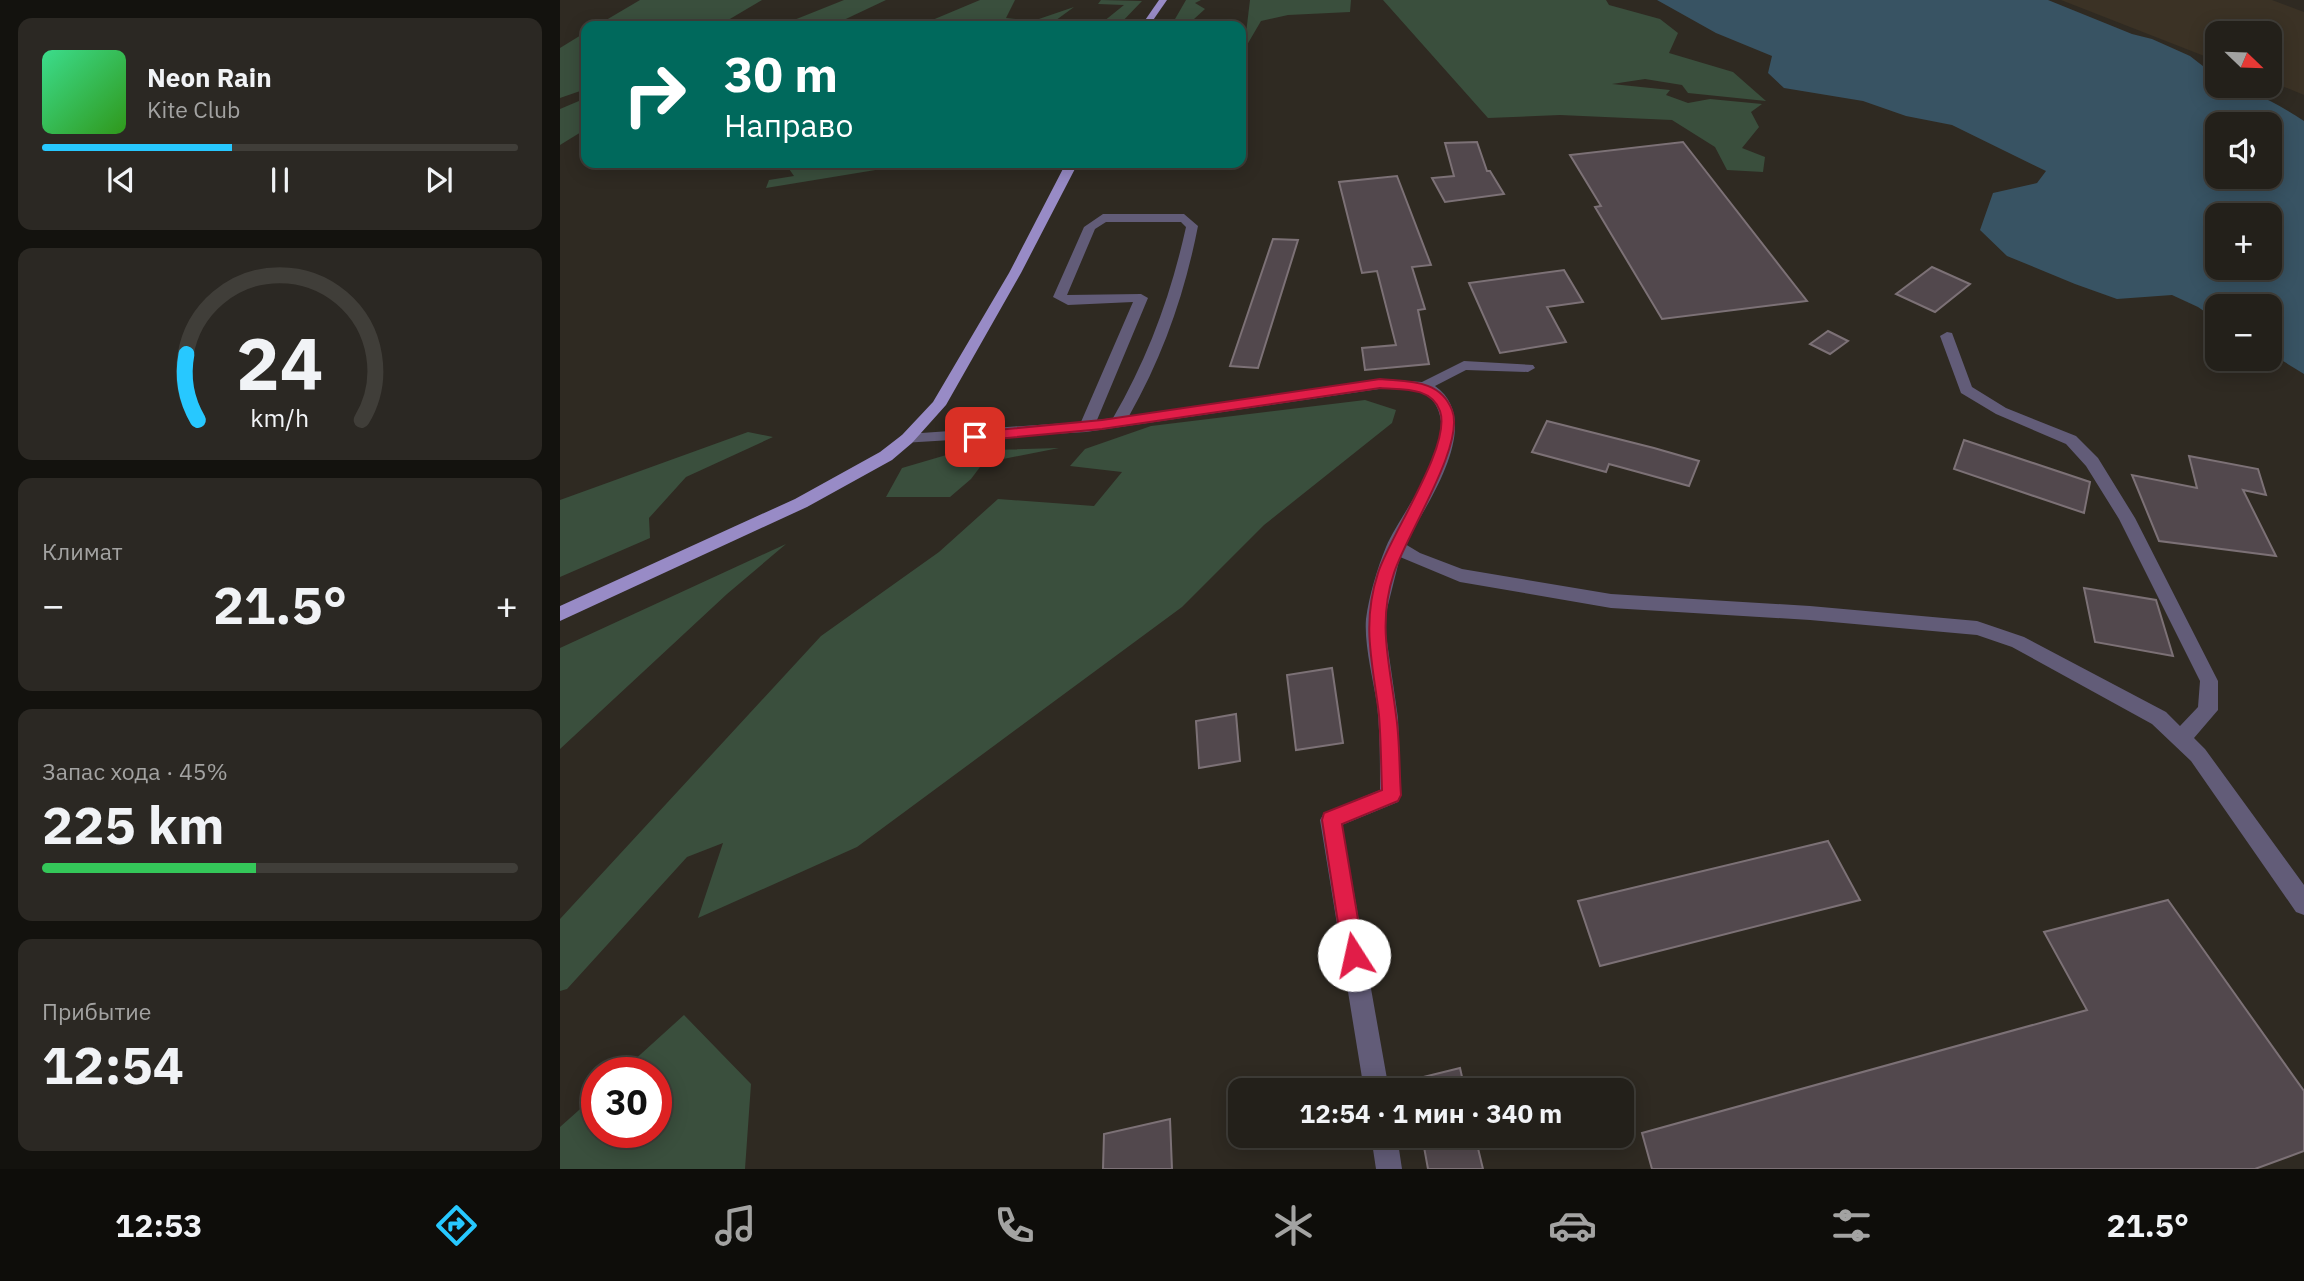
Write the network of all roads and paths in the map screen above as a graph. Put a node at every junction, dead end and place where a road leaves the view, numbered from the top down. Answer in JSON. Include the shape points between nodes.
{"nodes":[{"id":1,"x":1163,"y":0,"type":"edge"},
{"id":2,"x":1148,"y":21,"type":"edge"},
{"id":3,"x":1069,"y":168,"type":"edge"},
{"id":4,"x":1947,"y":336,"type":"dead end"},
{"id":5,"x":1528,"y":368,"type":"dead end"},
{"id":6,"x":1423,"y":387,"type":"junction"},
{"id":7,"x":1118,"y":422,"type":"junction"},
{"id":8,"x":1086,"y":427,"type":"junction"},
{"id":9,"x":907,"y":439,"type":"junction"},
{"id":10,"x":1395,"y":546,"type":"junction"},
{"id":11,"x":560,"y":614,"type":"edge"},
{"id":12,"x":2181,"y":738,"type":"junction"},
{"id":13,"x":2304,"y":904,"type":"edge"},
{"id":14,"x":1374,"y":1078,"type":"edge"},
{"id":15,"x":1386,"y":1148,"type":"edge"},
{"id":16,"x":1390,"y":1169,"type":"edge"}],
"edges":[{"from":1,"to":2,"type":"main road"},
{"from":3,"to":9,"type":"main road","via":[[1016,273],[939,405]]},
{"from":4,"to":12,"type":"street","via":[[1966,390],[2001,411],[2071,440],[2092,462],[2127,518],[2209,681],[2208,710]]},
{"from":5,"to":6,"type":"street","via":[[1464,365]]},
{"from":6,"to":7,"type":"street","via":[[1380,384]]},
{"from":6,"to":10,"type":"street","via":[[1437,395],[1447,411],[1449,433]]},
{"from":7,"to":8,"type":"street"},
{"from":7,"to":8,"type":"street","via":[[1137,390],[1184,270],[1192,226],[1184,218],[1103,218],[1090,227],[1060,298],[1141,298]]},
{"from":8,"to":9,"type":"street"},
{"from":9,"to":11,"type":"main road","via":[[886,456],[801,503]]},
{"from":10,"to":12,"type":"street","via":[[1460,575],[1611,601],[1810,612],[1977,628],[2018,642],[2124,699],[2159,718]]},
{"from":10,"to":14,"type":"street","via":[[1375,621],[1388,718],[1391,795],[1331,820]]},
{"from":12,"to":13,"type":"street","via":[[2198,755]]},
{"from":15,"to":16,"type":"street"}]}
